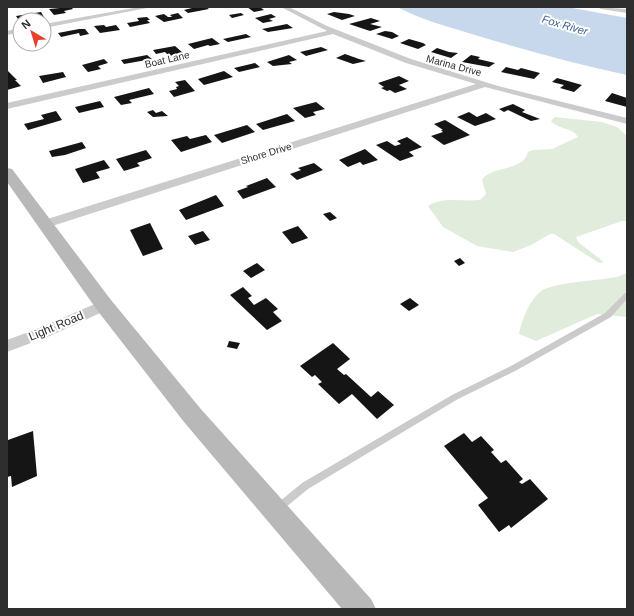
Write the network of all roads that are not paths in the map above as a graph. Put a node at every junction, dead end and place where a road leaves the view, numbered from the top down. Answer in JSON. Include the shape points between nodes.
{"nodes":[{"id":1,"x":148,"y":7,"type":"edge"},
{"id":2,"x":284,"y":7,"type":"edge"},
{"id":3,"x":601,"y":7,"type":"edge"},
{"id":4,"x":627,"y":11,"type":"edge"},
{"id":5,"x":52,"y":25,"type":"edge"},
{"id":6,"x":332,"y":32,"type":"junction"},
{"id":7,"x":486,"y":84,"type":"junction"},
{"id":8,"x":7,"y":106,"type":"edge"},
{"id":9,"x":627,"y":121,"type":"edge"},
{"id":10,"x":7,"y":172,"type":"edge"},
{"id":11,"x":45,"y":224,"type":"junction"},
{"id":12,"x":627,"y":295,"type":"edge"},
{"id":13,"x":104,"y":305,"type":"junction"},
{"id":14,"x":7,"y":346,"type":"edge"},
{"id":15,"x":274,"y":511,"type":"junction"},
{"id":16,"x":361,"y":609,"type":"edge"}],
"edges":[{"from":1,"to":5,"type":"street"},
{"from":2,"to":6,"type":"street","name":"Marina Drive"},
{"from":3,"to":4,"type":"street"},
{"from":6,"to":7,"type":"street","name":"Marina Drive","via":[[420,66]]},
{"from":6,"to":8,"type":"street","name":"Boat Lane"},
{"from":7,"to":9,"type":"street","name":"Marina Drive"},
{"from":7,"to":11,"type":"street","name":"Shore Drive"},
{"from":10,"to":11,"type":"main road"},
{"from":11,"to":13,"type":"main road"},
{"from":12,"to":15,"type":"lane","via":[[608,315],[514,368],[455,397],[305,486]]},
{"from":13,"to":14,"type":"street","name":"Light Road"},
{"from":13,"to":15,"type":"main road","via":[[192,415]]},
{"from":15,"to":16,"type":"main road"}]}
